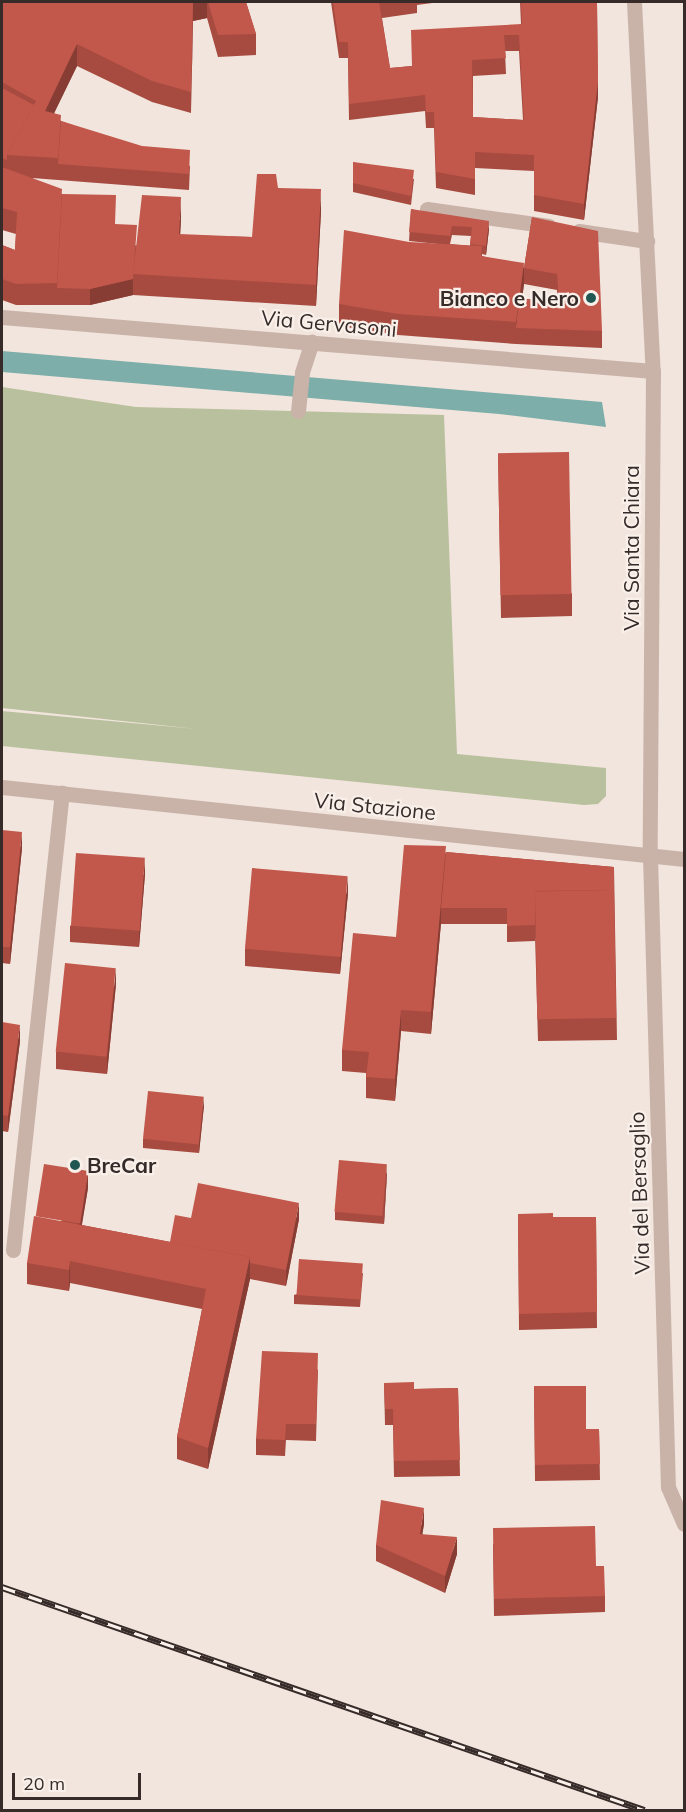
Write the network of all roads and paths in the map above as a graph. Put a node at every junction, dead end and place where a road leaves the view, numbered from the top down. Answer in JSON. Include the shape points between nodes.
{"nodes":[{"id":1,"x":634,"y":2,"type":"edge"},
{"id":2,"x":427,"y":209,"type":"edge"},
{"id":3,"x":647,"y":241,"type":"junction"},
{"id":4,"x":2,"y":316,"type":"edge"},
{"id":5,"x":312,"y":342,"type":"junction"},
{"id":6,"x":653,"y":371,"type":"junction"},
{"id":7,"x":298,"y":411,"type":"dead end"},
{"id":8,"x":2,"y":787,"type":"edge"},
{"id":9,"x":62,"y":793,"type":"junction"},
{"id":10,"x":650,"y":856,"type":"junction"},
{"id":11,"x":684,"y":860,"type":"edge"},
{"id":12,"x":13,"y":1250,"type":"dead end"},
{"id":13,"x":684,"y":1524,"type":"edge"}],
"edges":[{"from":1,"to":3,"type":"street","name":"Via Santa Chiara"},
{"from":2,"to":3,"type":"street"},
{"from":3,"to":6,"type":"street","name":"Via Santa Chiara"},
{"from":4,"to":5,"type":"street","name":"Via Gervasoni"},
{"from":5,"to":6,"type":"street","name":"Via Gervasoni"},
{"from":5,"to":7,"type":"street","via":[[302,372]]},
{"from":6,"to":10,"type":"street","name":"Via Santa Chiara"},
{"from":8,"to":9,"type":"street","name":"Via Stazione"},
{"from":9,"to":10,"type":"street","name":"Via Stazione"},
{"from":9,"to":12,"type":"street"},
{"from":10,"to":11,"type":"street","name":"Via Stazione"},
{"from":10,"to":13,"type":"street","name":"Via del Bersaglio","via":[[668,1487]]}]}
